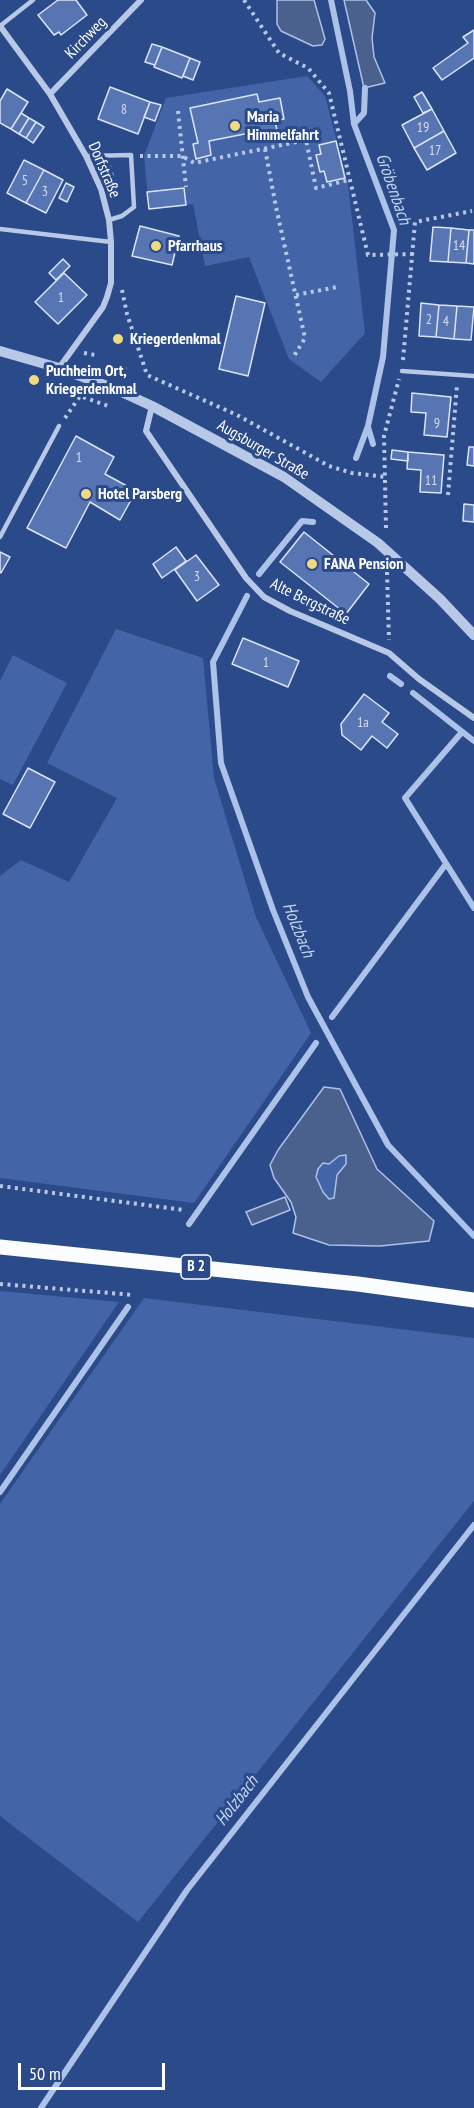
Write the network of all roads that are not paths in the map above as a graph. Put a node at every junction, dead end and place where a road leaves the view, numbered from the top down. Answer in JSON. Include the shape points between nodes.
{"nodes":[{"id":1,"x":33,"y":0,"type":"edge"},
{"id":2,"x":141,"y":0,"type":"edge"},
{"id":3,"x":0,"y":26,"type":"edge"},
{"id":4,"x":50,"y":94,"type":"junction"},
{"id":5,"x":86,"y":156,"type":"junction"},
{"id":6,"x":109,"y":220,"type":"junction"},
{"id":7,"x":0,"y":229,"type":"edge"},
{"id":8,"x":111,"y":243,"type":"junction"},
{"id":9,"x":0,"y":351,"type":"edge"},
{"id":10,"x":59,"y":368,"type":"junction"},
{"id":11,"x":402,"y":371,"type":"dead end"},
{"id":12,"x":474,"y":376,"type":"edge"},
{"id":13,"x":152,"y":406,"type":"junction"},
{"id":14,"x":59,"y":426,"type":"dead end"},
{"id":15,"x":27,"y":468,"type":"dead end"},
{"id":16,"x":33,"y":471,"type":"junction"},
{"id":17,"x":0,"y":537,"type":"edge"},
{"id":18,"x":474,"y":635,"type":"edge"},
{"id":19,"x":474,"y":718,"type":"edge"},
{"id":20,"x":0,"y":1247,"type":"edge"},
{"id":21,"x":474,"y":1300,"type":"edge"}],
"edges":[{"from":1,"to":3,"type":"lane"},
{"from":2,"to":4,"type":"street","name":"Kirchweg"},
{"from":3,"to":4,"type":"street","name":"Dorfstraße"},
{"from":4,"to":5,"type":"street","name":"Dorfstraße"},
{"from":5,"to":6,"type":"street","name":"Dorfstraße"},
{"from":5,"to":6,"type":"lane","via":[[131,156],[134,207]]},
{"from":6,"to":8,"type":"street","name":"Dorfstraße"},
{"from":7,"to":8,"type":"lane"},
{"from":8,"to":10,"type":"street","name":"Dorfstraße","via":[[111,283],[103,307]]},
{"from":9,"to":10,"type":"street","name":"Augsburger Straße"},
{"from":10,"to":13,"type":"street","name":"Augsburger Straße"},
{"from":11,"to":12,"type":"lane"},
{"from":13,"to":18,"type":"street","name":"Augsburger Straße","via":[[285,477],[369,537],[440,599]]},
{"from":13,"to":19,"type":"street","name":"Alte Bergstraße","via":[[146,431],[246,578],[264,597],[389,653]]},
{"from":14,"to":16,"type":"lane"},
{"from":15,"to":16,"type":"lane"},
{"from":16,"to":17,"type":"lane"},
{"from":20,"to":21,"type":"main road","number":"B 2","via":[[358,1284]]}]}
